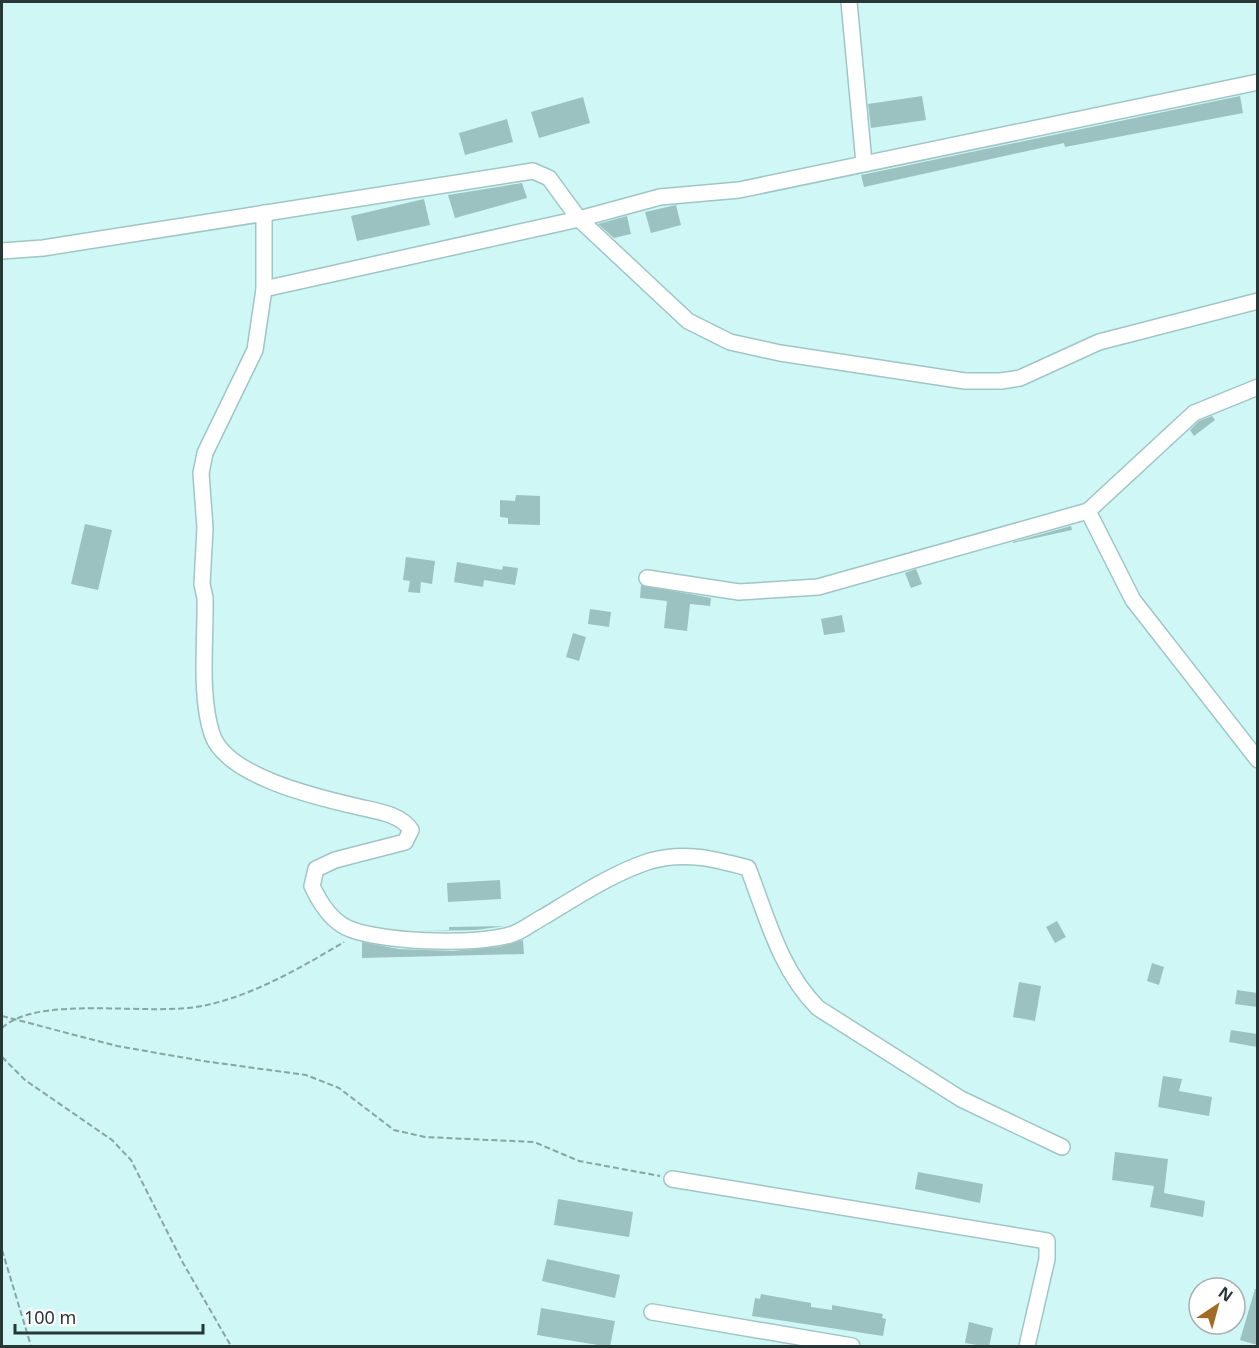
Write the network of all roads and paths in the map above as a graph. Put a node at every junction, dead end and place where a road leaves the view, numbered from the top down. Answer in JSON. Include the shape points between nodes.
{"nodes":[{"id":1,"x":849,"y":2,"type":"edge"},
{"id":2,"x":1257,"y":81,"type":"edge"},
{"id":3,"x":864,"y":163,"type":"junction"},
{"id":4,"x":264,"y":213,"type":"junction"},
{"id":5,"x":579,"y":219,"type":"junction"},
{"id":6,"x":2,"y":251,"type":"edge"},
{"id":7,"x":264,"y":289,"type":"junction"},
{"id":8,"x":1257,"y":301,"type":"edge"},
{"id":9,"x":1257,"y":387,"type":"edge"},
{"id":10,"x":1088,"y":511,"type":"junction"},
{"id":11,"x":647,"y":579,"type":"dead end"},
{"id":12,"x":1257,"y":760,"type":"edge"},
{"id":13,"x":359,"y":932,"type":"junction"},
{"id":14,"x":2,"y":1016,"type":"edge"},
{"id":15,"x":12,"y":1019,"type":"junction"},
{"id":16,"x":2,"y":1028,"type":"edge"},
{"id":17,"x":2,"y":1057,"type":"edge"},
{"id":18,"x":1062,"y":1147,"type":"dead end"},
{"id":19,"x":672,"y":1179,"type":"joint"},
{"id":20,"x":2,"y":1250,"type":"edge"},
{"id":21,"x":652,"y":1312,"type":"dead end"},
{"id":22,"x":31,"y":1347,"type":"edge"},
{"id":23,"x":231,"y":1347,"type":"edge"},
{"id":24,"x":852,"y":1347,"type":"edge"},
{"id":25,"x":1027,"y":1347,"type":"edge"}],
"edges":[{"from":1,"to":3,"type":"street"},
{"from":2,"to":3,"type":"street"},
{"from":3,"to":5,"type":"street","via":[[739,190],[660,197]]},
{"from":4,"to":5,"type":"street","via":[[533,171],[549,178]]},
{"from":4,"to":6,"type":"street","via":[[43,249]]},
{"from":4,"to":7,"type":"street"},
{"from":5,"to":7,"type":"street"},
{"from":5,"to":8,"type":"street","via":[[688,321],[730,342],[965,381],[1020,378],[1099,342]]},
{"from":7,"to":13,"type":"street","via":[[255,350],[205,453],[201,473],[206,696],[212,735],[223,752],[265,779],[299,793],[382,813],[406,823],[411,830],[405,842],[335,860],[316,869],[312,886],[320,904],[342,925]]},
{"from":9,"to":10,"type":"street","via":[[1194,413]]},
{"from":10,"to":11,"type":"street","via":[[818,587],[739,592]]},
{"from":10,"to":12,"type":"street","via":[[1132,600]]},
{"from":13,"to":15,"type":"path","via":[[277,980],[207,1005],[152,1011],[67,1009]]},
{"from":13,"to":18,"type":"street","via":[[454,941],[488,940],[513,934],[602,882],[649,861],[701,855],[748,868],[788,971],[818,1008],[961,1099]]},
{"from":14,"to":15,"type":"path"},
{"from":15,"to":16,"type":"path"},
{"from":15,"to":19,"type":"path","via":[[117,1046],[306,1075],[339,1088],[394,1130],[425,1137],[534,1142],[579,1161]]},
{"from":17,"to":23,"type":"path","via":[[32,1086],[112,1140],[131,1160]]},
{"from":19,"to":25,"type":"street","via":[[1047,1241],[1047,1259]]},
{"from":20,"to":22,"type":"path"},
{"from":21,"to":24,"type":"street"}]}
